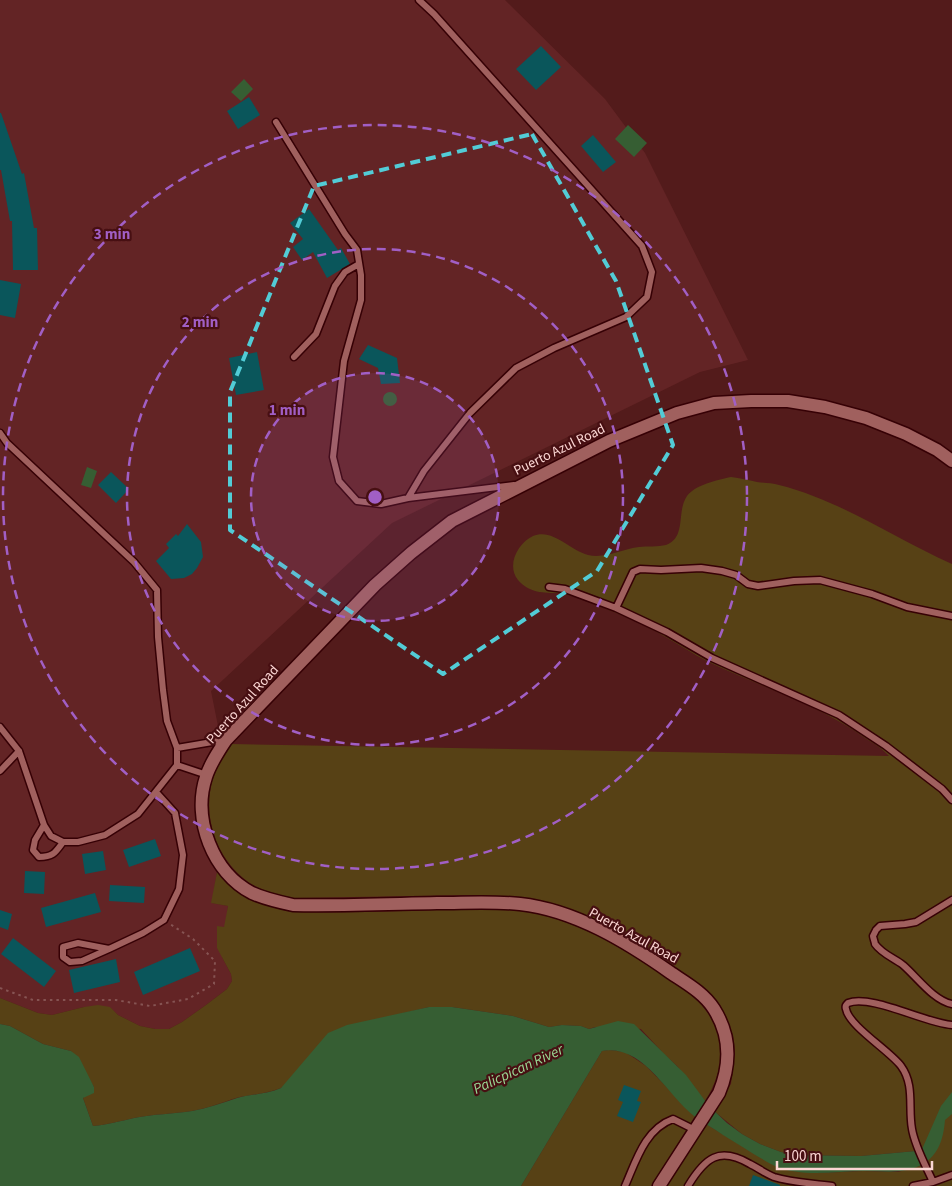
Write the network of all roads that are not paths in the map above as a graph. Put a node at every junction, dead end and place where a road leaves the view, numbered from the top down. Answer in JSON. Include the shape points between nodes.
{"nodes":[{"id":1,"x":419,"y":0,"type":"edge"},
{"id":2,"x":276,"y":122,"type":"dead end"},
{"id":3,"x":359,"y":264,"type":"junction"},
{"id":4,"x":294,"y":357,"type":"dead end"},
{"id":5,"x":0,"y":433,"type":"edge"},
{"id":6,"x":952,"y":461,"type":"edge"},
{"id":7,"x":522,"y":484,"type":"junction"},
{"id":8,"x":408,"y":498,"type":"junction"},
{"id":9,"x":549,"y":586,"type":"dead end"},
{"id":10,"x":616,"y":608,"type":"junction"},
{"id":11,"x":952,"y":616,"type":"edge"},
{"id":12,"x":0,"y":727,"type":"edge"},
{"id":13,"x":226,"y":740,"type":"junction"},
{"id":14,"x":177,"y":748,"type":"junction"},
{"id":15,"x":18,"y":751,"type":"junction"},
{"id":16,"x":177,"y":765,"type":"junction"},
{"id":17,"x":0,"y":771,"type":"edge"},
{"id":18,"x":207,"y":775,"type":"junction"},
{"id":19,"x":156,"y":792,"type":"junction"},
{"id":20,"x":952,"y":800,"type":"edge"},
{"id":21,"x":44,"y":825,"type":"junction"},
{"id":22,"x":63,"y":842,"type":"junction"},
{"id":23,"x":952,"y":900,"type":"edge"},
{"id":24,"x":109,"y":949,"type":"junction"},
{"id":25,"x":952,"y":1004,"type":"edge"},
{"id":26,"x":952,"y":1025,"type":"edge"},
{"id":27,"x":695,"y":1129,"type":"junction"},
{"id":28,"x":952,"y":1175,"type":"edge"},
{"id":29,"x":933,"y":1182,"type":"junction"},
{"id":30,"x":626,"y":1186,"type":"edge"},
{"id":31,"x":659,"y":1186,"type":"edge"},
{"id":32,"x":688,"y":1186,"type":"edge"},
{"id":33,"x":832,"y":1186,"type":"edge"},
{"id":34,"x":913,"y":1186,"type":"edge"}],
"edges":[{"from":1,"to":8,"type":"lane","via":[[642,246],[652,272],[647,297],[626,317],[516,368],[470,413],[424,471]]},
{"from":2,"to":3,"type":"lane","via":[[357,250]]},
{"from":3,"to":4,"type":"lane","via":[[345,272],[335,286],[316,334]]},
{"from":3,"to":8,"type":"lane","via":[[361,300],[344,361],[333,457],[339,481],[357,501],[380,504]]},
{"from":5,"to":14,"type":"lane","via":[[14,450],[134,562],[157,590],[163,690],[167,721]]},
{"from":6,"to":7,"type":"street","name":"Puerto Azul Road","via":[[906,434],[866,418],[788,401],[751,401],[714,403],[677,413],[609,441]]},
{"from":7,"to":8,"type":"lane"},
{"from":7,"to":13,"type":"street","name":"Puerto Azul Road","via":[[452,521],[411,553],[375,585]]},
{"from":9,"to":10,"type":"lane"},
{"from":10,"to":11,"type":"lane","via":[[633,572],[640,568],[701,568],[736,575],[748,584],[758,586],[820,580],[907,607]]},
{"from":10,"to":20,"type":"lane","via":[[712,658],[839,714],[886,746]]},
{"from":12,"to":15,"type":"lane"},
{"from":13,"to":14,"type":"lane"},
{"from":13,"to":18,"type":"street","name":"Puerto Azul Road"},
{"from":14,"to":16,"type":"lane"},
{"from":15,"to":17,"type":"lane"},
{"from":15,"to":21,"type":"lane"},
{"from":16,"to":18,"type":"lane"},
{"from":16,"to":19,"type":"lane"},
{"from":18,"to":27,"type":"street","name":"Puerto Azul Road","via":[[202,801],[209,841],[223,869],[252,892],[293,905],[472,902],[537,907],[580,921],[651,959],[688,984],[714,1009],[726,1037],[728,1051],[728,1064],[719,1093]]},
{"from":19,"to":22,"type":"lane","via":[[138,814],[105,835]]},
{"from":19,"to":24,"type":"lane","via":[[175,813],[183,855],[179,889],[164,920]]},
{"from":21,"to":22,"type":"lane","via":[[51,836]]},
{"from":21,"to":22,"type":"lane","via":[[33,850],[39,857],[48,857]]},
{"from":23,"to":25,"type":"lane","via":[[916,922],[880,926],[873,936],[885,953],[902,964],[934,995]]},
{"from":24,"to":24,"type":"lane","via":[[78,942],[63,947],[63,957],[70,962],[82,961]]},
{"from":26,"to":29,"type":"lane","via":[[858,1000],[848,1002],[846,1006],[856,1025],[905,1072],[910,1091],[912,1130]]},
{"from":27,"to":30,"type":"lane","via":[[673,1119],[664,1122],[650,1134]]},
{"from":27,"to":31,"type":"street","name":"Puerto Azul Road"},
{"from":28,"to":29,"type":"lane"},
{"from":29,"to":34,"type":"lane"},
{"from":32,"to":33,"type":"lane","via":[[709,1158],[722,1155],[739,1158],[775,1177]]}]}
